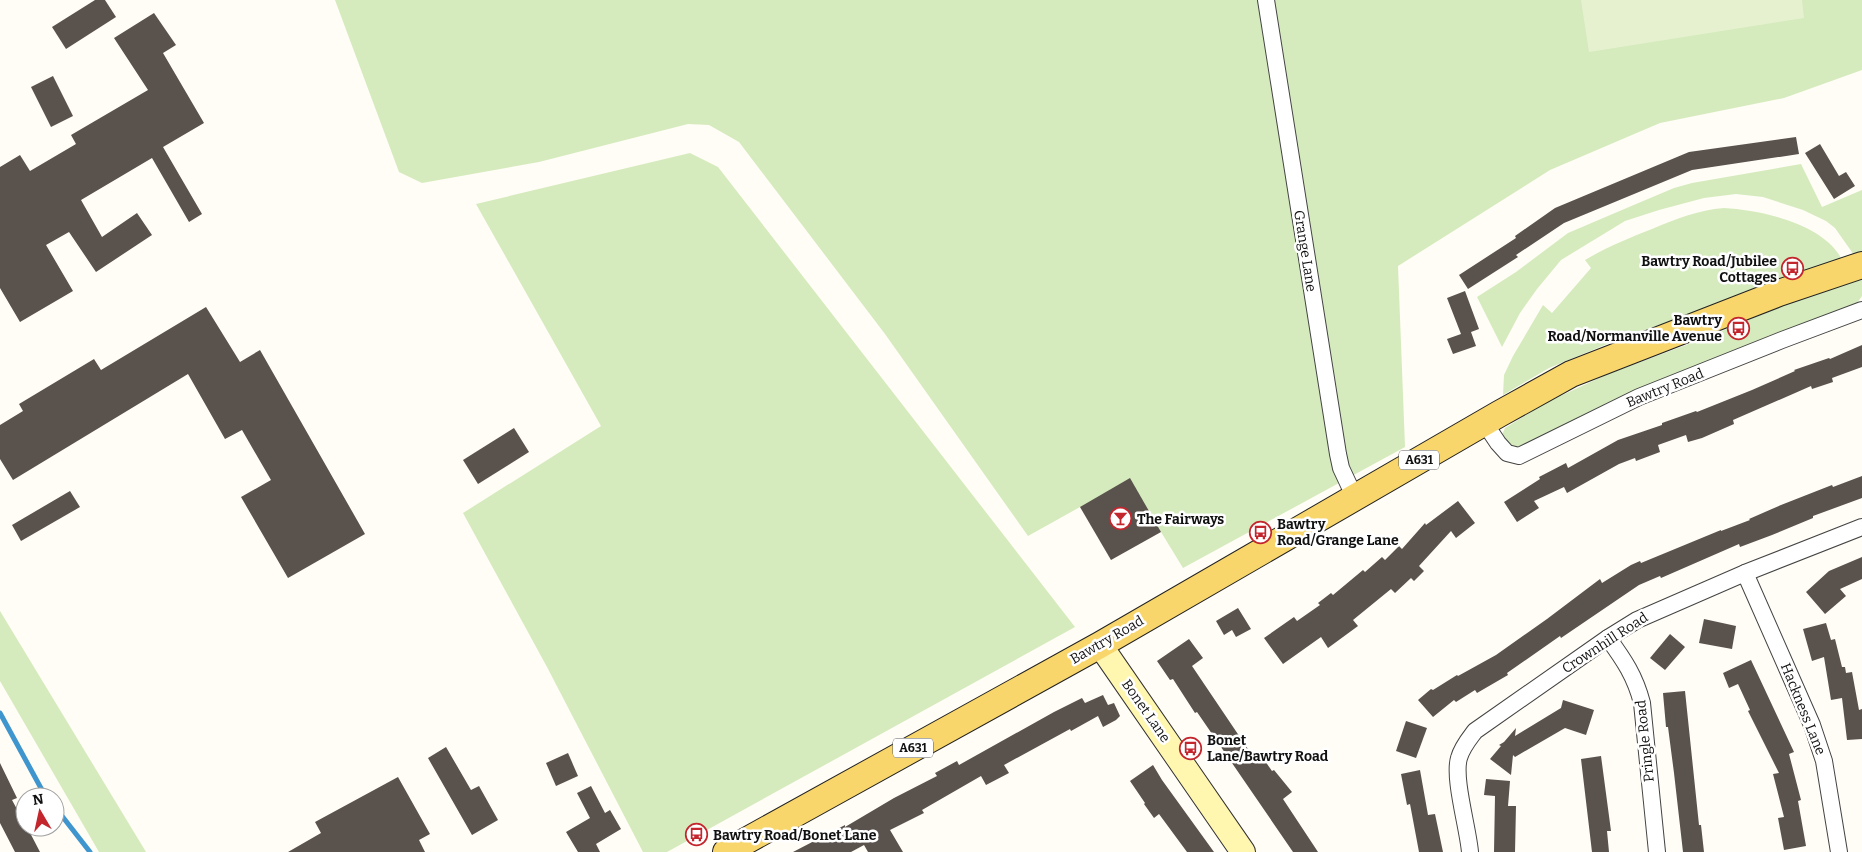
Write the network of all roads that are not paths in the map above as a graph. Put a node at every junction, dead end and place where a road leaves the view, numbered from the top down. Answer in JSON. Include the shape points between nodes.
{"nodes":[{"id":1,"x":1266,"y":0,"type":"edge"},
{"id":2,"x":1862,"y":265,"type":"edge"},
{"id":3,"x":1862,"y":310,"type":"edge"},
{"id":4,"x":1484,"y":422,"type":"junction"},
{"id":5,"x":1355,"y":498,"type":"junction"},
{"id":6,"x":1862,"y":527,"type":"edge"},
{"id":7,"x":1744,"y":573,"type":"junction"},
{"id":8,"x":1608,"y":638,"type":"junction"},
{"id":9,"x":1100,"y":645,"type":"junction"},
{"id":10,"x":726,"y":852,"type":"edge"},
{"id":11,"x":1243,"y":852,"type":"edge"},
{"id":12,"x":1470,"y":852,"type":"edge"},
{"id":13,"x":1656,"y":852,"type":"edge"},
{"id":14,"x":1839,"y":852,"type":"edge"}],
"edges":[{"from":1,"to":5,"type":"street","name":"Grange Lane","via":[[1338,454]]},
{"from":2,"to":4,"type":"main road","name":"Bawtry Road","number":"A631","via":[[1604,360]]},
{"from":3,"to":4,"type":"street","name":"Bawtry Road","via":[[1639,397],[1518,456],[1507,453]]},
{"from":4,"to":5,"type":"main road","name":"Bawtry Road","number":"A631"},
{"from":5,"to":9,"type":"main road","name":"Bawtry Road","number":"A631"},
{"from":6,"to":7,"type":"street","name":"Crownhill Road"},
{"from":7,"to":8,"type":"street","name":"Crownhill Road","via":[[1653,612]]},
{"from":7,"to":14,"type":"street","name":"Hackness Lane","via":[[1815,734],[1824,761]]},
{"from":8,"to":12,"type":"street","name":"Crownhill Road","via":[[1487,722],[1466,743],[1458,758],[1458,773]]},
{"from":8,"to":13,"type":"street","name":"Pringle Road","via":[[1631,671],[1642,703]]},
{"from":9,"to":10,"type":"main road","name":"Bawtry Road","number":"A631"},
{"from":9,"to":11,"type":"main road","name":"Bonet Lane"}]}
